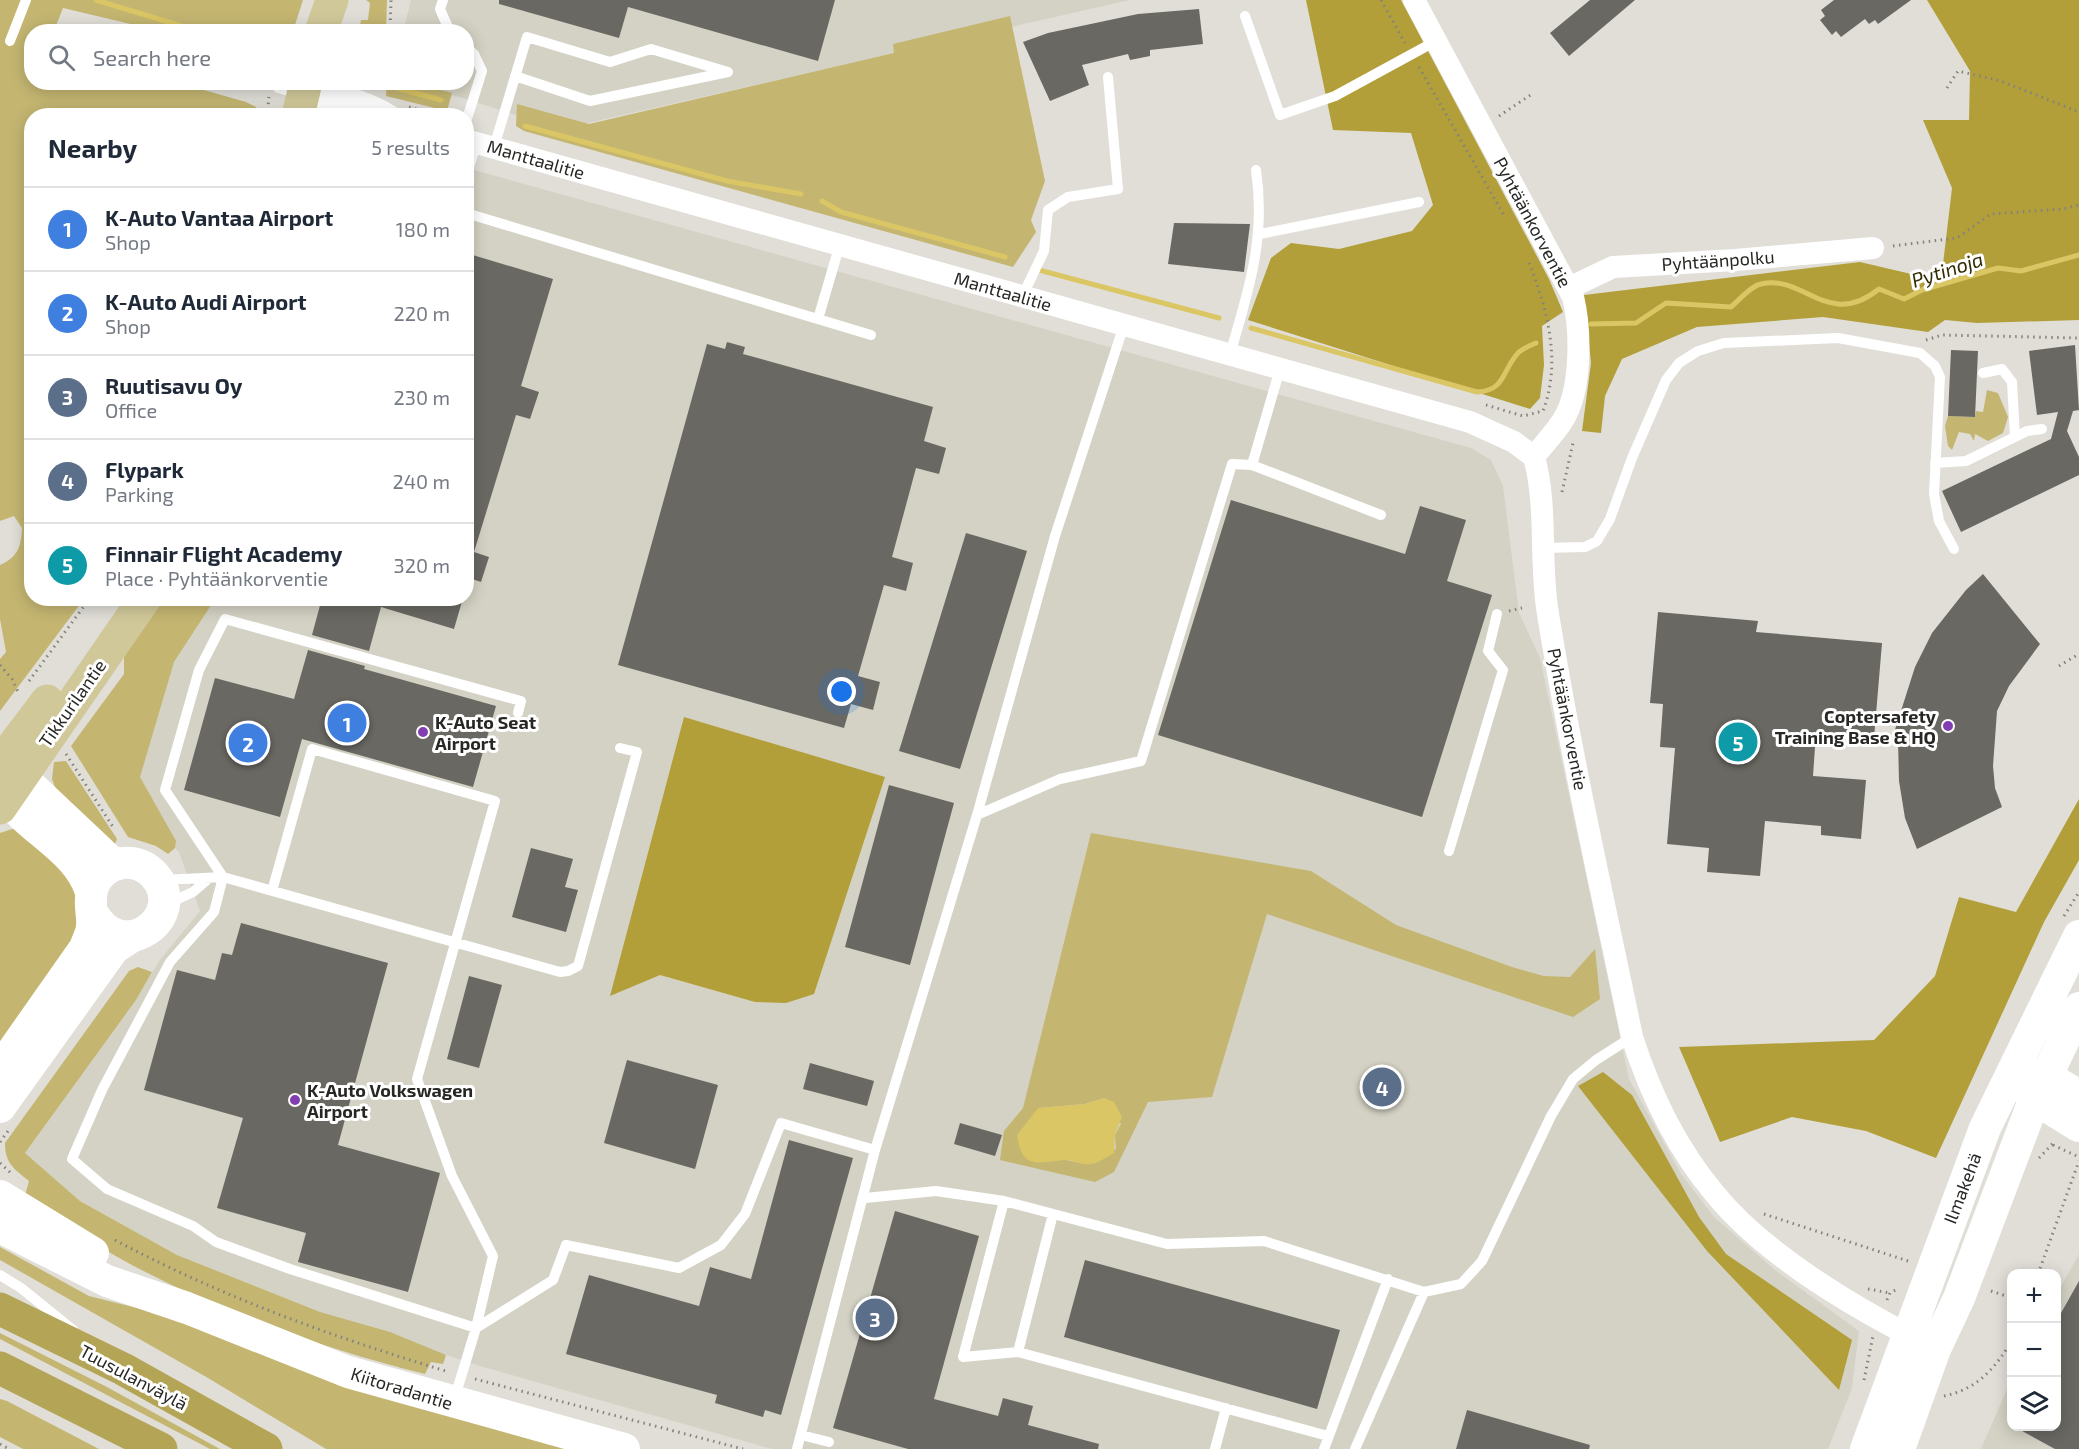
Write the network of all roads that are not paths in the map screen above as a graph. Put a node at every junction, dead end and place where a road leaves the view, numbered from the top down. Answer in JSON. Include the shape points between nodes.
{"nodes":[{"id":1,"x":26,"y":0,"type":"edge"},
{"id":2,"x":332,"y":0,"type":"edge"},
{"id":3,"x":339,"y":0,"type":"edge"},
{"id":4,"x":443,"y":0,"type":"edge"},
{"id":5,"x":1414,"y":0,"type":"edge"},
{"id":6,"x":1245,"y":16,"type":"dead end"},
{"id":7,"x":324,"y":24,"type":"edge"},
{"id":8,"x":337,"y":24,"type":"edge"},
{"id":9,"x":447,"y":24,"type":"edge"},
{"id":10,"x":10,"y":41,"type":"dead end"},
{"id":11,"x":1436,"y":41,"type":"junction"},
{"id":12,"x":474,"y":54,"type":"edge"},
{"id":13,"x":515,"y":76,"type":"junction"},
{"id":14,"x":1108,"y":77,"type":"dead end"},
{"id":15,"x":313,"y":100,"type":"edge"},
{"id":16,"x":377,"y":108,"type":"edge"},
{"id":17,"x":470,"y":108,"type":"edge"},
{"id":18,"x":479,"y":144,"type":"edge"},
{"id":19,"x":1256,"y":170,"type":"dead end"},
{"id":20,"x":1419,"y":202,"type":"dead end"},
{"id":21,"x":474,"y":215,"type":"edge"},
{"id":22,"x":1260,"y":234,"type":"junction"},
{"id":23,"x":840,"y":244,"type":"junction"},
{"id":24,"x":1873,"y":248,"type":"road end"},
{"id":25,"x":1569,"y":288,"type":"junction"},
{"id":26,"x":1022,"y":297,"type":"junction"},
{"id":27,"x":818,"y":319,"type":"junction"},
{"id":28,"x":1124,"y":325,"type":"junction"},
{"id":29,"x":871,"y":335,"type":"dead end"},
{"id":30,"x":1230,"y":354,"type":"junction"},
{"id":31,"x":1280,"y":369,"type":"junction"},
{"id":32,"x":1983,"y":373,"type":"dead end"},
{"id":33,"x":2042,"y":429,"type":"dead end"},
{"id":34,"x":2015,"y":437,"type":"junction"},
{"id":35,"x":1534,"y":457,"type":"junction"},
{"id":36,"x":1935,"y":463,"type":"junction"},
{"id":37,"x":1252,"y":465,"type":"junction"},
{"id":38,"x":1381,"y":515,"type":"dead end"},
{"id":39,"x":1542,"y":548,"type":"junction"},
{"id":40,"x":1954,"y":549,"type":"dead end"},
{"id":41,"x":113,"y":606,"type":"edge"},
{"id":42,"x":139,"y":606,"type":"edge"},
{"id":43,"x":1497,"y":614,"type":"dead end"},
{"id":44,"x":518,"y":713,"type":"dead end"},
{"id":45,"x":620,"y":748,"type":"dead end"},
{"id":46,"x":5,"y":785,"type":"edge"},
{"id":47,"x":978,"y":815,"type":"junction"},
{"id":48,"x":1449,"y":851,"type":"dead end"},
{"id":49,"x":119,"y":864,"type":"junction"},
{"id":50,"x":223,"y":877,"type":"junction"},
{"id":51,"x":207,"y":880,"type":"junction"},
{"id":52,"x":272,"y":891,"type":"junction"},
{"id":53,"x":161,"y":893,"type":"junction"},
{"id":54,"x":92,"y":902,"type":"junction"},
{"id":55,"x":2079,"y":936,"type":"edge"},
{"id":56,"x":131,"y":937,"type":"junction"},
{"id":57,"x":455,"y":941,"type":"junction"},
{"id":58,"x":2079,"y":1008,"type":"edge"},
{"id":59,"x":1632,"y":1037,"type":"junction"},
{"id":60,"x":0,"y":1069,"type":"edge"},
{"id":61,"x":2013,"y":1073,"type":"junction"},
{"id":62,"x":2040,"y":1087,"type":"junction"},
{"id":63,"x":2079,"y":1096,"type":"edge"},
{"id":64,"x":0,"y":1107,"type":"edge"},
{"id":65,"x":2079,"y":1126,"type":"edge"},
{"id":66,"x":875,"y":1150,"type":"junction"},
{"id":67,"x":6,"y":1186,"type":"edge"},
{"id":68,"x":864,"y":1198,"type":"junction"},
{"id":69,"x":1004,"y":1201,"type":"junction"},
{"id":70,"x":1053,"y":1214,"type":"junction"},
{"id":71,"x":0,"y":1227,"type":"edge"},
{"id":72,"x":0,"y":1275,"type":"edge"},
{"id":73,"x":1388,"y":1279,"type":"junction"},
{"id":74,"x":1424,"y":1292,"type":"junction"},
{"id":75,"x":187,"y":1308,"type":"junction"},
{"id":76,"x":0,"y":1309,"type":"edge"},
{"id":77,"x":476,"y":1328,"type":"junction"},
{"id":78,"x":1906,"y":1335,"type":"junction"},
{"id":79,"x":1935,"y":1349,"type":"junction"},
{"id":80,"x":1018,"y":1353,"type":"junction"},
{"id":81,"x":123,"y":1369,"type":"junction"},
{"id":82,"x":5,"y":1378,"type":"edge"},
{"id":83,"x":457,"y":1389,"type":"junction"},
{"id":84,"x":1226,"y":1408,"type":"junction"},
{"id":85,"x":801,"y":1435,"type":"junction"},
{"id":86,"x":1328,"y":1436,"type":"junction"},
{"id":87,"x":830,"y":1442,"type":"dead end"},
{"id":88,"x":160,"y":1449,"type":"edge"},
{"id":89,"x":266,"y":1449,"type":"edge"},
{"id":90,"x":624,"y":1449,"type":"edge"},
{"id":91,"x":797,"y":1449,"type":"edge"},
{"id":92,"x":1215,"y":1449,"type":"edge"},
{"id":93,"x":1324,"y":1449,"type":"edge"},
{"id":94,"x":1355,"y":1449,"type":"edge"},
{"id":95,"x":1866,"y":1449,"type":"edge"},
{"id":96,"x":1899,"y":1449,"type":"edge"}],
"edges":[{"from":1,"to":10,"type":"lane"},
{"from":2,"to":7,"type":"main road"},
{"from":3,"to":8,"type":"main road"},
{"from":4,"to":9,"type":"lane","via":[[440,9]]},
{"from":5,"to":11,"type":"street","name":"Pyhtäänkorventie"},
{"from":6,"to":11,"type":"lane","via":[[1280,115],[1335,96]]},
{"from":11,"to":25,"type":"street","name":"Pyhtäänkorventie"},
{"from":12,"to":17,"type":"lane","via":[[482,71]]},
{"from":13,"to":13,"type":"lane","via":[[527,37],[610,62],[651,49],[728,72],[590,100]]},
{"from":13,"to":18,"type":"lane"},
{"from":14,"to":26,"type":"lane","via":[[1118,189],[1068,197],[1048,210],[1044,251]]},
{"from":15,"to":16,"type":"street"},
{"from":18,"to":23,"type":"street","name":"Manttaalitie"},
{"from":19,"to":22,"type":"lane"},
{"from":20,"to":22,"type":"lane"},
{"from":21,"to":27,"type":"lane"},
{"from":22,"to":30,"type":"lane"},
{"from":23,"to":26,"type":"street","name":"Manttaalitie"},
{"from":23,"to":27,"type":"lane"},
{"from":24,"to":25,"type":"street","name":"Pyhtäänpolku","via":[[1612,267]]},
{"from":25,"to":35,"type":"street","name":"Pyhtäänkorventie","via":[[1578,335],[1574,387],[1564,419]]},
{"from":26,"to":28,"type":"street","name":"Manttaalitie"},
{"from":27,"to":29,"type":"lane"},
{"from":28,"to":30,"type":"street","name":"Manttaalitie"},
{"from":28,"to":47,"type":"lane","via":[[1055,536]]},
{"from":30,"to":31,"type":"street","name":"Manttaalitie"},
{"from":31,"to":35,"type":"street","name":"Manttaalitie","via":[[1470,422],[1514,442]]},
{"from":31,"to":37,"type":"lane"},
{"from":32,"to":34,"type":"lane","via":[[2002,369],[2012,382]]},
{"from":33,"to":34,"type":"lane"},
{"from":34,"to":36,"type":"lane","via":[[1966,460]]},
{"from":35,"to":39,"type":"street","name":"Pyhtäänkorventie","via":[[1541,483]]},
{"from":36,"to":39,"type":"lane","via":[[1940,377],[1935,366],[1920,353],[1838,338],[1724,344],[1698,351],[1679,363],[1666,380],[1610,519],[1597,541],[1585,547]]},
{"from":36,"to":40,"type":"lane","via":[[1934,494],[1939,521]]},
{"from":37,"to":38,"type":"lane"},
{"from":37,"to":47,"type":"lane","via":[[1232,464],[1141,761],[1060,779]]},
{"from":39,"to":59,"type":"street","name":"Pyhtäänkorventie","via":[[1554,654]]},
{"from":41,"to":46,"type":"main road","name":"Tikkurilantie"},
{"from":42,"to":46,"type":"main road","name":"Tikkurilantie"},
{"from":43,"to":48,"type":"lane","via":[[1488,651],[1503,670]]},
{"from":44,"to":50,"type":"lane","via":[[521,701],[225,619],[199,670],[165,790]]},
{"from":45,"to":57,"type":"lane","via":[[637,752],[578,966],[560,972]]},
{"from":46,"to":49,"type":"main road"},
{"from":46,"to":54,"type":"main road","via":[[86,877]]},
{"from":47,"to":66,"type":"lane"},
{"from":49,"to":53,"type":"main road","via":[[146,868]]},
{"from":49,"to":54,"type":"main road","via":[[99,876]]},
{"from":50,"to":51,"type":"lane"},
{"from":50,"to":52,"type":"lane"},
{"from":50,"to":77,"type":"lane","via":[[214,912],[170,962],[102,1090],[72,1159],[107,1190],[193,1226],[216,1242]]},
{"from":51,"to":53,"type":"lane","via":[[193,892]]},
{"from":51,"to":53,"type":"lane","via":[[188,877]]},
{"from":52,"to":57,"type":"lane"},
{"from":52,"to":57,"type":"lane","via":[[312,749],[496,798]]},
{"from":53,"to":56,"type":"main road","via":[[156,922]]},
{"from":54,"to":56,"type":"main road","via":[[107,931]]},
{"from":54,"to":60,"type":"main road","via":[[92,929],[73,968]]},
{"from":55,"to":61,"type":"main road","name":"Ilmakehä"},
{"from":56,"to":64,"type":"main road","via":[[114,948]]},
{"from":57,"to":77,"type":"lane","via":[[417,1079],[452,1176],[493,1256]]},
{"from":58,"to":62,"type":"main road","name":"Ilmakehä"},
{"from":59,"to":74,"type":"lane","via":[[1573,1079],[1551,1116],[1482,1261],[1461,1284]]},
{"from":59,"to":78,"type":"street","name":"Pyhtäänkorventie","via":[[1658,1103],[1683,1150],[1716,1195],[1764,1240],[1825,1287]]},
{"from":61,"to":62,"type":"main road"},
{"from":61,"to":78,"type":"main road","name":"Ilmakehä","via":[[1985,1128]]},
{"from":62,"to":63,"type":"main road"},
{"from":62,"to":65,"type":"main road"},
{"from":62,"to":79,"type":"main road","name":"Ilmakehä","via":[[1959,1298]]},
{"from":66,"to":68,"type":"lane"},
{"from":66,"to":77,"type":"lane","via":[[781,1123],[745,1214],[721,1245],[679,1268],[566,1245],[553,1280]]},
{"from":67,"to":75,"type":"main road","name":"Kiitoradantie"},
{"from":68,"to":69,"type":"lane","via":[[936,1191]]},
{"from":68,"to":85,"type":"lane"},
{"from":69,"to":70,"type":"lane"},
{"from":69,"to":80,"type":"lane","via":[[963,1358]]},
{"from":70,"to":73,"type":"lane","via":[[1167,1244],[1264,1241]]},
{"from":70,"to":80,"type":"lane"},
{"from":71,"to":75,"type":"main road","name":"Kiitoradantie","via":[[107,1281]]},
{"from":72,"to":81,"type":"lane"},
{"from":73,"to":74,"type":"lane"},
{"from":73,"to":86,"type":"lane"},
{"from":74,"to":94,"type":"lane"},
{"from":75,"to":83,"type":"main road","name":"Kiitoradantie","via":[[348,1372]]},
{"from":76,"to":81,"type":"highway","name":"Tuusulanväylä"},
{"from":77,"to":83,"type":"lane"},
{"from":78,"to":79,"type":"street","name":"Pyhtäänkorventie"},
{"from":78,"to":95,"type":"main road","name":"Ilmakehä"},
{"from":79,"to":96,"type":"main road","name":"Ilmakehä"},
{"from":80,"to":84,"type":"lane"},
{"from":81,"to":89,"type":"highway","name":"Tuusulanväylä"},
{"from":82,"to":88,"type":"highway","via":[[93,1414]]},
{"from":83,"to":90,"type":"main road","name":"Kiitoradantie"},
{"from":84,"to":86,"type":"lane"},
{"from":84,"to":92,"type":"lane"},
{"from":85,"to":87,"type":"lane"},
{"from":85,"to":91,"type":"lane"},
{"from":86,"to":93,"type":"lane"}]}
